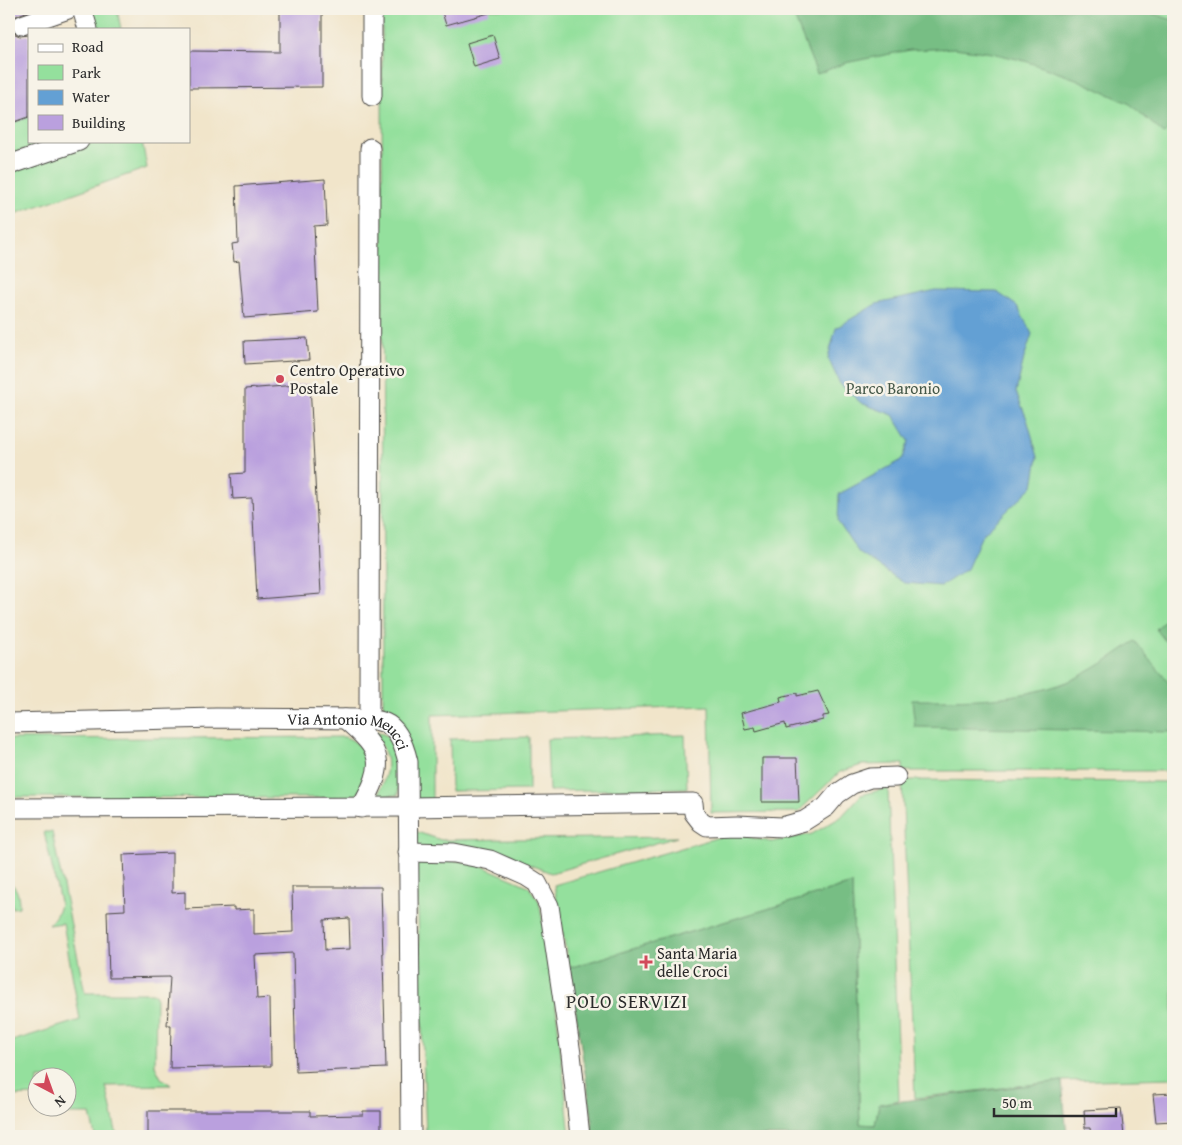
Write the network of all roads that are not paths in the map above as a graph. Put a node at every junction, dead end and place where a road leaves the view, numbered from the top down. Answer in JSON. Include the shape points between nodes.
{"nodes":[{"id":1,"x":68,"y":9,"type":"edge"},
{"id":2,"x":82,"y":9,"type":"edge"},
{"id":3,"x":372,"y":9,"type":"edge"},
{"id":4,"x":22,"y":25,"type":"dead end"},
{"id":5,"x":88,"y":28,"type":"edge"},
{"id":6,"x":372,"y":96,"type":"dead end"},
{"id":7,"x":76,"y":142,"type":"edge"},
{"id":8,"x":370,"y":148,"type":"dead end"},
{"id":9,"x":9,"y":165,"type":"edge"},
{"id":10,"x":345,"y":719,"type":"junction"},
{"id":11,"x":369,"y":719,"type":"junction"},
{"id":12,"x":9,"y":723,"type":"edge"},
{"id":13,"x":896,"y":777,"type":"dead end"},
{"id":14,"x":408,"y":807,"type":"junction"},
{"id":15,"x":9,"y":808,"type":"edge"},
{"id":16,"x":361,"y":808,"type":"junction"},
{"id":17,"x":408,"y":852,"type":"junction"},
{"id":18,"x":411,"y":1136,"type":"edge"},
{"id":19,"x":580,"y":1136,"type":"edge"}],
"edges":[{"from":1,"to":4,"type":"street"},
{"from":2,"to":5,"type":"street"},
{"from":3,"to":6,"type":"street"},
{"from":7,"to":9,"type":"street"},
{"from":8,"to":11,"type":"street"},
{"from":10,"to":11,"type":"street","name":"Via Antonio Meucci"},
{"from":10,"to":12,"type":"street","name":"Via Antonio Meucci","via":[[216,718]]},
{"from":10,"to":16,"type":"street","via":[[371,744],[377,756],[378,771],[374,785]]},
{"from":11,"to":14,"type":"street","name":"Via Antonio Meucci","via":[[387,723],[404,747],[408,762]]},
{"from":13,"to":14,"type":"street","via":[[870,778],[852,784],[804,821],[782,827],[707,826],[694,813],[693,803]]},
{"from":14,"to":16,"type":"street"},
{"from":14,"to":17,"type":"street","name":"Via Antonio Meucci"},
{"from":15,"to":16,"type":"street"},
{"from":17,"to":18,"type":"street","name":"Via Antonio Meucci"},
{"from":17,"to":19,"type":"street","via":[[490,860],[526,876],[543,893],[549,906]]}]}
